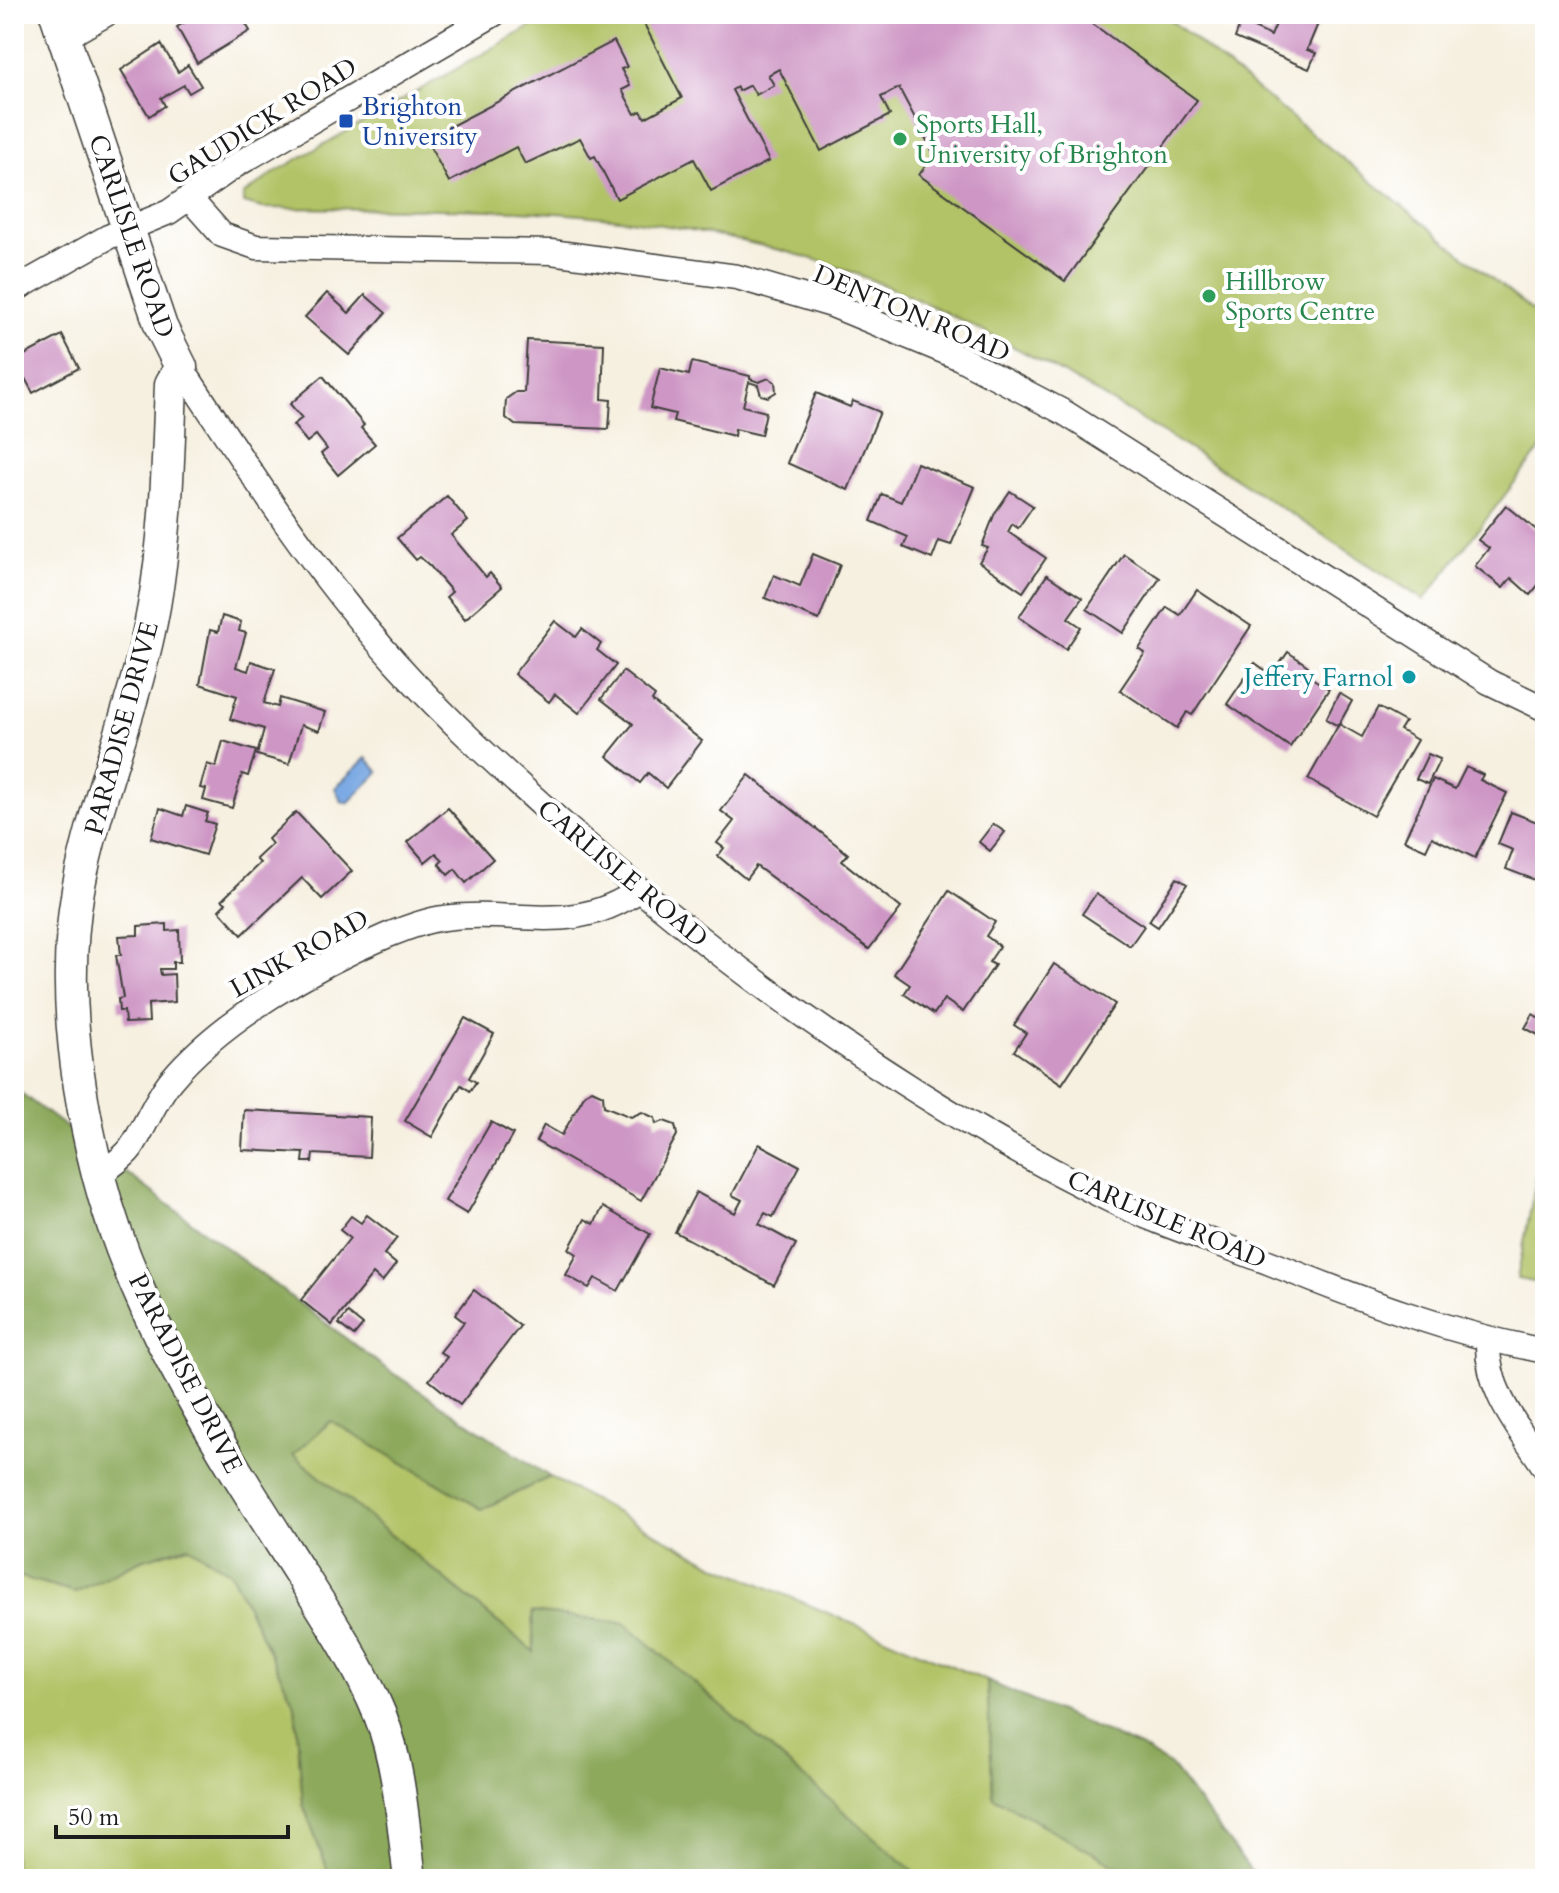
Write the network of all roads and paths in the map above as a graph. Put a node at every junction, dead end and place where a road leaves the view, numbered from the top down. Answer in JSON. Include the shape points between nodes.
{"nodes":[{"id":1,"x":106,"y":14,"type":"edge"},
{"id":2,"x":494,"y":14,"type":"edge"},
{"id":3,"x":60,"y":26,"type":"edge"},
{"id":4,"x":190,"y":199,"type":"junction"},
{"id":5,"x":130,"y":230,"type":"junction"},
{"id":6,"x":14,"y":290,"type":"edge"},
{"id":7,"x":181,"y":367,"type":"junction"},
{"id":8,"x":1545,"y":709,"type":"edge"},
{"id":9,"x":639,"y":890,"type":"junction"},
{"id":10,"x":99,"y":1176,"type":"junction"},
{"id":11,"x":1488,"y":1341,"type":"junction"},
{"id":12,"x":1545,"y":1351,"type":"edge"},
{"id":13,"x":1545,"y":1468,"type":"edge"},
{"id":14,"x":410,"y":1879,"type":"edge"}],
"edges":[{"from":1,"to":3,"type":"street"},
{"from":2,"to":4,"type":"street","name":"GAUDICK ROAD","via":[[236,165]]},
{"from":3,"to":5,"type":"street","name":"CARLISLE ROAD"},
{"from":4,"to":5,"type":"street","name":"GAUDICK ROAD"},
{"from":4,"to":8,"type":"street","name":"DENTON ROAD","via":[[222,235],[256,247],[551,252],[737,277],[832,305],[960,358],[1065,413],[1489,682]]},
{"from":5,"to":6,"type":"street","name":"GAUDICK ROAD"},
{"from":5,"to":7,"type":"street","name":"CARLISLE ROAD","via":[[161,327]]},
{"from":7,"to":9,"type":"street","name":"CARLISLE ROAD","via":[[274,508],[393,660],[478,749]]},
{"from":7,"to":10,"type":"street","name":"PARADISE DRIVE","via":[[171,384],[166,509],[154,605],[78,889],[71,951],[84,1105]]},
{"from":9,"to":10,"type":"street","name":"LINK ROAD","via":[[601,913],[444,918],[388,935],[333,962],[222,1029],[191,1057],[168,1083],[129,1151]]},
{"from":9,"to":11,"type":"street","name":"CARLISLE ROAD","via":[[883,1072],[1107,1199],[1388,1310]]},
{"from":10,"to":14,"type":"street","name":"PARADISE DRIVE","via":[[135,1280],[173,1360],[351,1655],[381,1718],[399,1794]]},
{"from":11,"to":12,"type":"street","name":"CARLISLE ROAD"},
{"from":11,"to":13,"type":"street","via":[[1495,1392]]}]}
